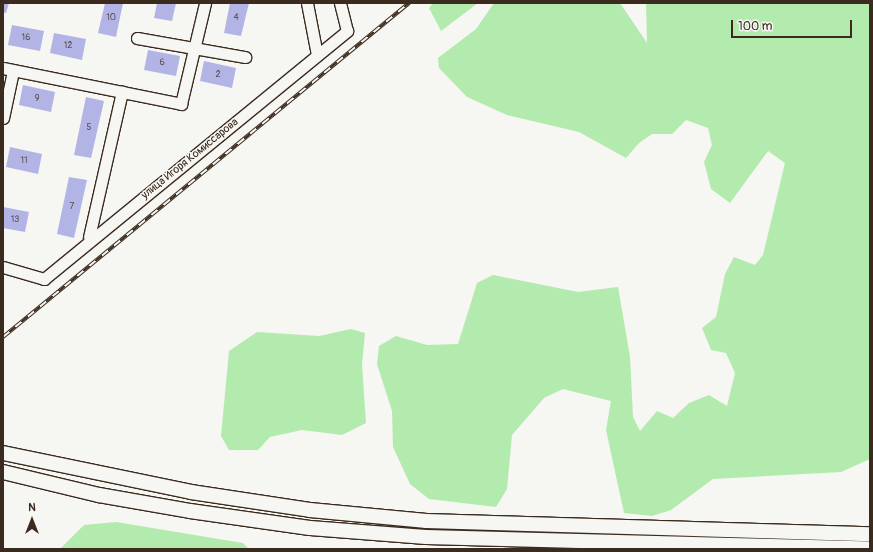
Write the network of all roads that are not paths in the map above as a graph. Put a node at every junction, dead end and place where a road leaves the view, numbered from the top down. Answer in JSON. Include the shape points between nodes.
{"nodes":[{"id":1,"x":205,"y":3,"type":"edge"},
{"id":2,"x":307,"y":3,"type":"edge"},
{"id":3,"x":340,"y":3,"type":"edge"},
{"id":4,"x":137,"y":38,"type":"dead end"},
{"id":5,"x":195,"y":48,"type":"junction"},
{"id":6,"x":317,"y":55,"type":"junction"},
{"id":7,"x":245,"y":57,"type":"dead end"},
{"id":8,"x":8,"y":70,"type":"edge"},
{"id":9,"x":122,"y":92,"type":"junction"},
{"id":10,"x":3,"y":118,"type":"edge"},
{"id":11,"x":89,"y":237,"type":"dead end"},
{"id":12,"x":3,"y":267,"type":"edge"},
{"id":13,"x":3,"y":453,"type":"edge"},
{"id":14,"x":3,"y":472,"type":"edge"},
{"id":15,"x":870,"y":534,"type":"edge"},
{"id":16,"x":817,"y":548,"type":"edge"},
{"id":17,"x":870,"y":549,"type":"edge"}],
"edges":[{"from":1,"to":5,"type":"street"},
{"from":2,"to":6,"type":"street"},
{"from":3,"to":6,"type":"street","name":"улица Игоря Комиссарова","via":[[347,31]]},
{"from":4,"to":5,"type":"street"},
{"from":5,"to":7,"type":"street"},
{"from":5,"to":9,"type":"street","via":[[181,104]]},
{"from":6,"to":12,"type":"street","name":"улица Игоря Комиссарова","via":[[44,279]]},
{"from":8,"to":9,"type":"street"},
{"from":8,"to":10,"type":"street"},
{"from":9,"to":11,"type":"street"},
{"from":13,"to":15,"type":"main road","via":[[191,492],[310,510],[426,521]]},
{"from":14,"to":16,"type":"main road","via":[[99,495],[310,528],[426,537]]},
{"from":16,"to":17,"type":"main road"}]}
